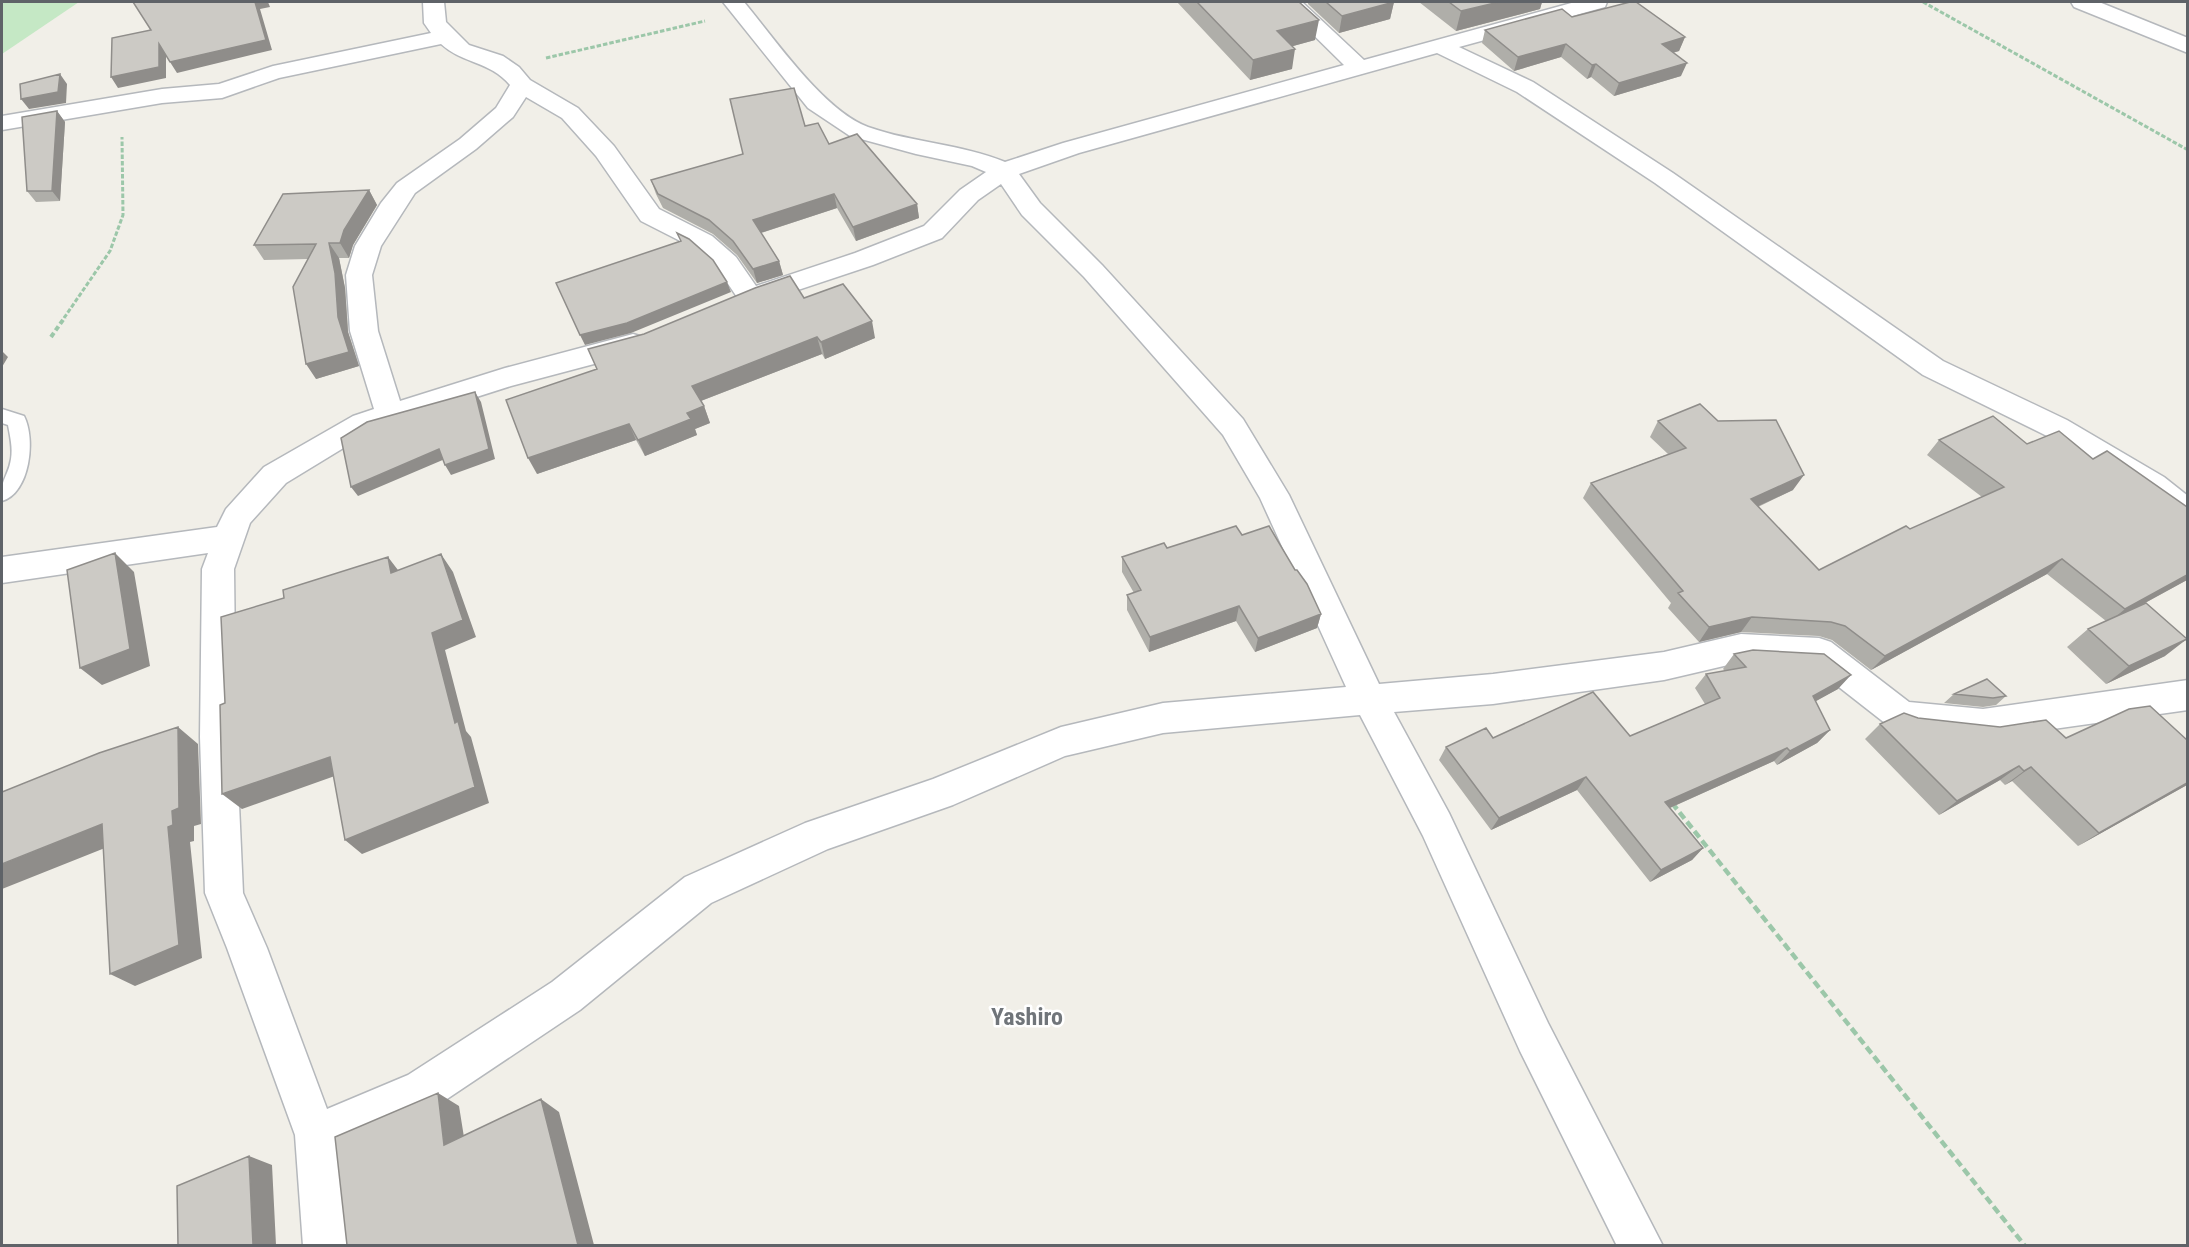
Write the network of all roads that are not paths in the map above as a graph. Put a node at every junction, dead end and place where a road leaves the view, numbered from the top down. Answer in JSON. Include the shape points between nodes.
{"nodes":[{"id":1,"x":434,"y":2,"type":"edge"},
{"id":2,"x":1290,"y":2,"type":"edge"},
{"id":3,"x":1597,"y":2,"type":"edge"},
{"id":4,"x":2082,"y":2,"type":"edge"},
{"id":5,"x":737,"y":7,"type":"edge"},
{"id":6,"x":446,"y":36,"type":"junction"},
{"id":7,"x":1439,"y":46,"type":"junction"},
{"id":8,"x":2187,"y":46,"type":"edge"},
{"id":9,"x":1359,"y":67,"type":"junction"},
{"id":10,"x":513,"y":76,"type":"junction"},
{"id":11,"x":2,"y":123,"type":"edge"},
{"id":12,"x":1004,"y":171,"type":"junction"},
{"id":13,"x":651,"y":338,"type":"edge"},
{"id":14,"x":390,"y":415,"type":"junction"},
{"id":15,"x":2,"y":416,"type":"edge"},
{"id":16,"x":2,"y":494,"type":"edge"},
{"id":17,"x":2187,"y":514,"type":"edge"},
{"id":18,"x":229,"y":538,"type":"junction"},
{"id":19,"x":2,"y":570,"type":"edge"},
{"id":20,"x":2187,"y":695,"type":"edge"},
{"id":21,"x":1369,"y":699,"type":"junction"},
{"id":22,"x":316,"y":1135,"type":"junction"},
{"id":23,"x":325,"y":1245,"type":"edge"},
{"id":24,"x":1641,"y":1245,"type":"edge"}],
"edges":[{"from":1,"to":6,"type":"street","via":[[435,23]]},
{"from":2,"to":9,"type":"street"},
{"from":3,"to":7,"type":"street"},
{"from":4,"to":8,"type":"street"},
{"from":5,"to":12,"type":"street","via":[[816,103],[858,131],[979,160]]},
{"from":6,"to":10,"type":"street","via":[[460,50],[495,61]]},
{"from":6,"to":11,"type":"street","via":[[284,71],[222,91],[162,96]]},
{"from":7,"to":9,"type":"street"},
{"from":7,"to":17,"type":"street","via":[[1525,87],[1792,266],[1933,368],[2057,428],[2153,485]]},
{"from":9,"to":12,"type":"street","via":[[1071,148]]},
{"from":10,"to":12,"type":"street","via":[[570,113],[605,151],[650,215],[704,242],[727,263],[739,302],[933,232],[969,195]]},
{"from":10,"to":14,"type":"street","via":[[505,112],[406,188],[368,246],[359,275],[364,331]]},
{"from":12,"to":21,"type":"street","via":[[1031,209],[1093,271],[1233,427],[1274,495]]},
{"from":13,"to":14,"type":"street"},
{"from":14,"to":18,"type":"street","via":[[363,423],[275,475],[237,517]]},
{"from":15,"to":16,"type":"lane","via":[[17,421],[23,455],[17,474]]},
{"from":18,"to":19,"type":"street"},
{"from":18,"to":22,"type":"street","via":[[218,569],[218,737],[224,893]]},
{"from":20,"to":21,"type":"street","via":[[1983,724],[1902,716],[1819,652],[1741,648],[1664,666],[1516,686]]},
{"from":21,"to":22,"type":"street","via":[[1162,718],[1061,742],[940,793],[818,835],[698,890],[566,996],[423,1090]]},
{"from":21,"to":24,"type":"street","via":[[1436,825],[1534,1037]]},
{"from":22,"to":23,"type":"street"}]}
